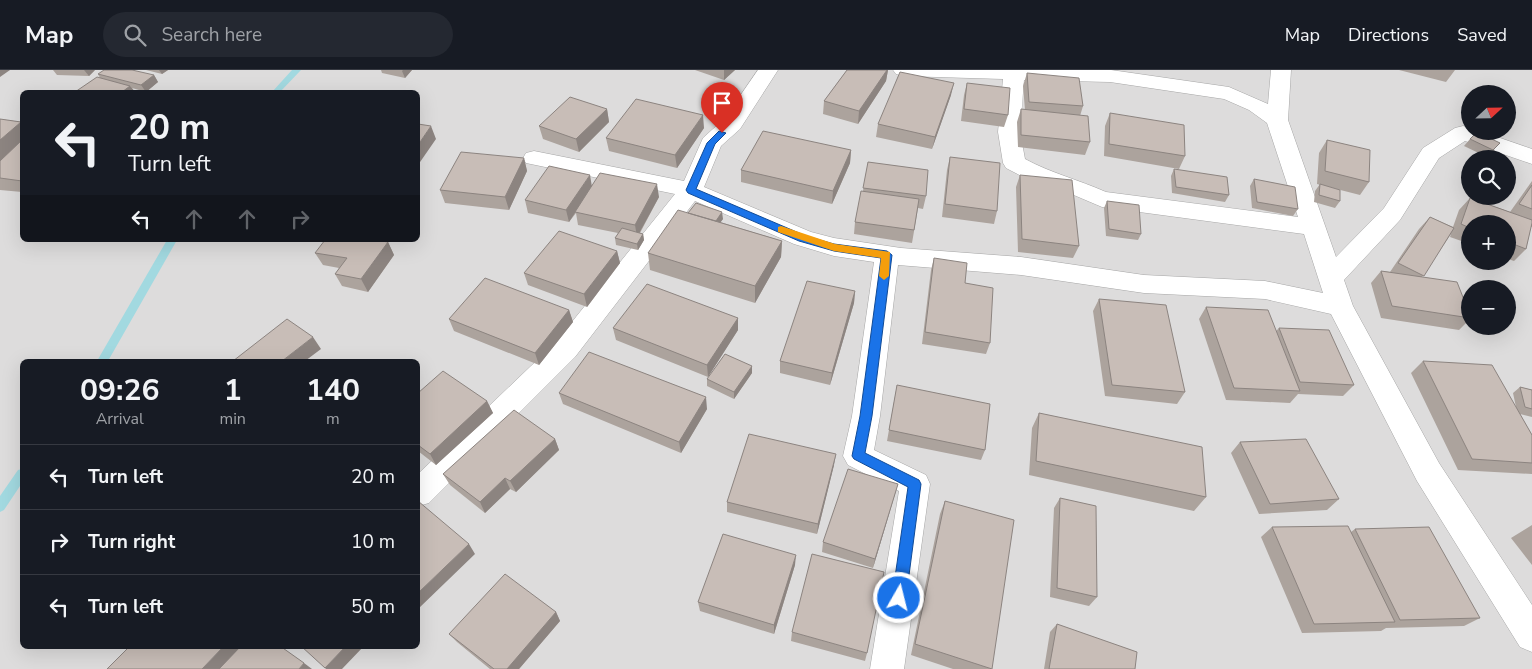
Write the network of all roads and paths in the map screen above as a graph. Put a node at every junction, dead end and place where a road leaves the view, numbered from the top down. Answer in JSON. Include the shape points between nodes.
{"nodes":[{"id":1,"x":768,"y":70,"type":"edge"},
{"id":2,"x":903,"y":70,"type":"edge"},
{"id":3,"x":1281,"y":70,"type":"edge"},
{"id":4,"x":1077,"y":72,"type":"edge"},
{"id":5,"x":1014,"y":73,"type":"junction"},
{"id":6,"x":1277,"y":120,"type":"junction"},
{"id":7,"x":1532,"y":157,"type":"edge"},
{"id":8,"x":534,"y":158,"type":"dead end"},
{"id":9,"x":691,"y":190,"type":"junction"},
{"id":10,"x":1312,"y":227,"type":"junction"},
{"id":11,"x":887,"y":255,"type":"junction"},
{"id":12,"x":1331,"y":278,"type":"junction"},
{"id":13,"x":1340,"y":306,"type":"junction"},
{"id":14,"x":420,"y":491,"type":"edge"},
{"id":15,"x":1532,"y":635,"type":"edge"},
{"id":16,"x":887,"y":669,"type":"edge"}],
"edges":[{"from":1,"to":9,"type":"street","via":[[732,124],[711,143]]},
{"from":2,"to":5,"type":"street"},
{"from":3,"to":6,"type":"street"},
{"from":4,"to":5,"type":"street"},
{"from":4,"to":6,"type":"street","via":[[1229,93],[1256,105]]},
{"from":5,"to":10,"type":"street","via":[[1009,132],[1014,162],[1037,175],[1102,199]]},
{"from":6,"to":10,"type":"street"},
{"from":7,"to":12,"type":"street","via":[[1463,133],[1431,153],[1392,214]]},
{"from":8,"to":9,"type":"street"},
{"from":9,"to":11,"type":"street","via":[[803,238],[834,247]]},
{"from":9,"to":14,"type":"street","via":[[565,350]]},
{"from":10,"to":12,"type":"street"},
{"from":11,"to":13,"type":"street","via":[[1021,266],[1144,284],[1265,290]]},
{"from":11,"to":16,"type":"street","via":[[858,456],[914,484]]},
{"from":12,"to":13,"type":"street"},
{"from":13,"to":15,"type":"street","via":[[1428,472]]}]}
